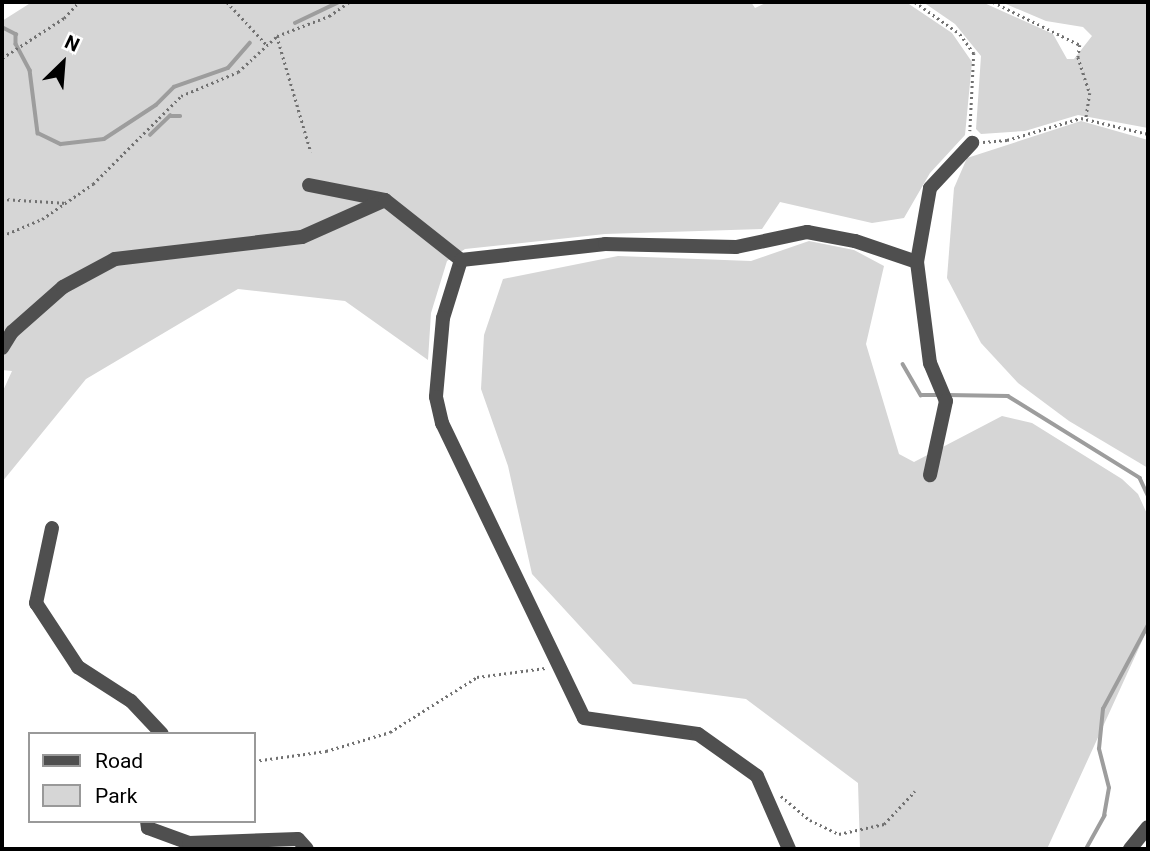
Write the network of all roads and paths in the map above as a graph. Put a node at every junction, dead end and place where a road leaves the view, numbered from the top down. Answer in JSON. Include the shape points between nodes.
{"nodes":[{"id":1,"x":79,"y":2,"type":"edge"},
{"id":2,"x":227,"y":2,"type":"edge"},
{"id":3,"x":349,"y":2,"type":"edge"},
{"id":4,"x":915,"y":2,"type":"edge"},
{"id":5,"x":993,"y":2,"type":"edge"},
{"id":6,"x":277,"y":36,"type":"junction"},
{"id":7,"x":267,"y":44,"type":"junction"},
{"id":8,"x":2,"y":58,"type":"edge"},
{"id":9,"x":1086,"y":118,"type":"junction"},
{"id":10,"x":1148,"y":134,"type":"edge"},
{"id":11,"x":972,"y":143,"type":"junction"},
{"id":12,"x":311,"y":152,"type":"dead end"},
{"id":13,"x":309,"y":186,"type":"dead end"},
{"id":14,"x":2,"y":199,"type":"edge"},
{"id":15,"x":385,"y":200,"type":"junction"},
{"id":16,"x":68,"y":202,"type":"junction"},
{"id":17,"x":2,"y":236,"type":"edge"},
{"id":18,"x":461,"y":260,"type":"junction"},
{"id":19,"x":917,"y":262,"type":"junction"},
{"id":20,"x":2,"y":348,"type":"edge"},
{"id":21,"x":930,"y":475,"type":"dead end"},
{"id":22,"x":52,"y":528,"type":"dead end"},
{"id":23,"x":559,"y":666,"type":"junction"},
{"id":24,"x":160,"y":732,"type":"edge"},
{"id":25,"x":256,"y":761,"type":"edge"},
{"id":26,"x":915,"y":791,"type":"dead end"},
{"id":27,"x":778,"y":793,"type":"dead end"},
{"id":28,"x":147,"y":823,"type":"edge"},
{"id":29,"x":1148,"y":827,"type":"edge"},
{"id":30,"x":307,"y":849,"type":"edge"},
{"id":31,"x":789,"y":849,"type":"edge"},
{"id":32,"x":1130,"y":849,"type":"edge"}],
"edges":[{"from":1,"to":8,"type":"path","via":[[64,18]]},
{"from":2,"to":7,"type":"path"},
{"from":3,"to":6,"type":"path","via":[[329,16]]},
{"from":4,"to":11,"type":"path","via":[[960,34],[974,53]]},
{"from":5,"to":9,"type":"path","via":[[1080,45],[1077,57],[1090,93]]},
{"from":6,"to":7,"type":"path"},
{"from":6,"to":12,"type":"path"},
{"from":7,"to":16,"type":"path","via":[[238,72],[181,96],[109,170]]},
{"from":9,"to":10,"type":"path"},
{"from":9,"to":11,"type":"path","via":[[1007,140]]},
{"from":11,"to":19,"type":"lane","via":[[930,188]]},
{"from":13,"to":15,"type":"lane"},
{"from":14,"to":16,"type":"path"},
{"from":15,"to":18,"type":"lane"},
{"from":15,"to":20,"type":"lane","via":[[302,237],[115,259],[63,286],[12,332]]},
{"from":16,"to":17,"type":"path"},
{"from":18,"to":19,"type":"lane","via":[[605,244],[736,247],[807,232],[855,241]]},
{"from":18,"to":23,"type":"lane","via":[[443,318],[439,410]]},
{"from":19,"to":21,"type":"lane","via":[[930,363],[946,401]]},
{"from":22,"to":24,"type":"lane","via":[[36,603],[78,667],[131,701]]},
{"from":23,"to":25,"type":"path","via":[[477,677],[390,732],[326,751]]},
{"from":23,"to":31,"type":"lane","via":[[584,718],[698,734],[757,776]]},
{"from":26,"to":27,"type":"path","via":[[884,824],[839,834],[810,820]]},
{"from":28,"to":30,"type":"lane","via":[[148,828],[189,842],[298,839]]},
{"from":29,"to":32,"type":"lane"}]}
